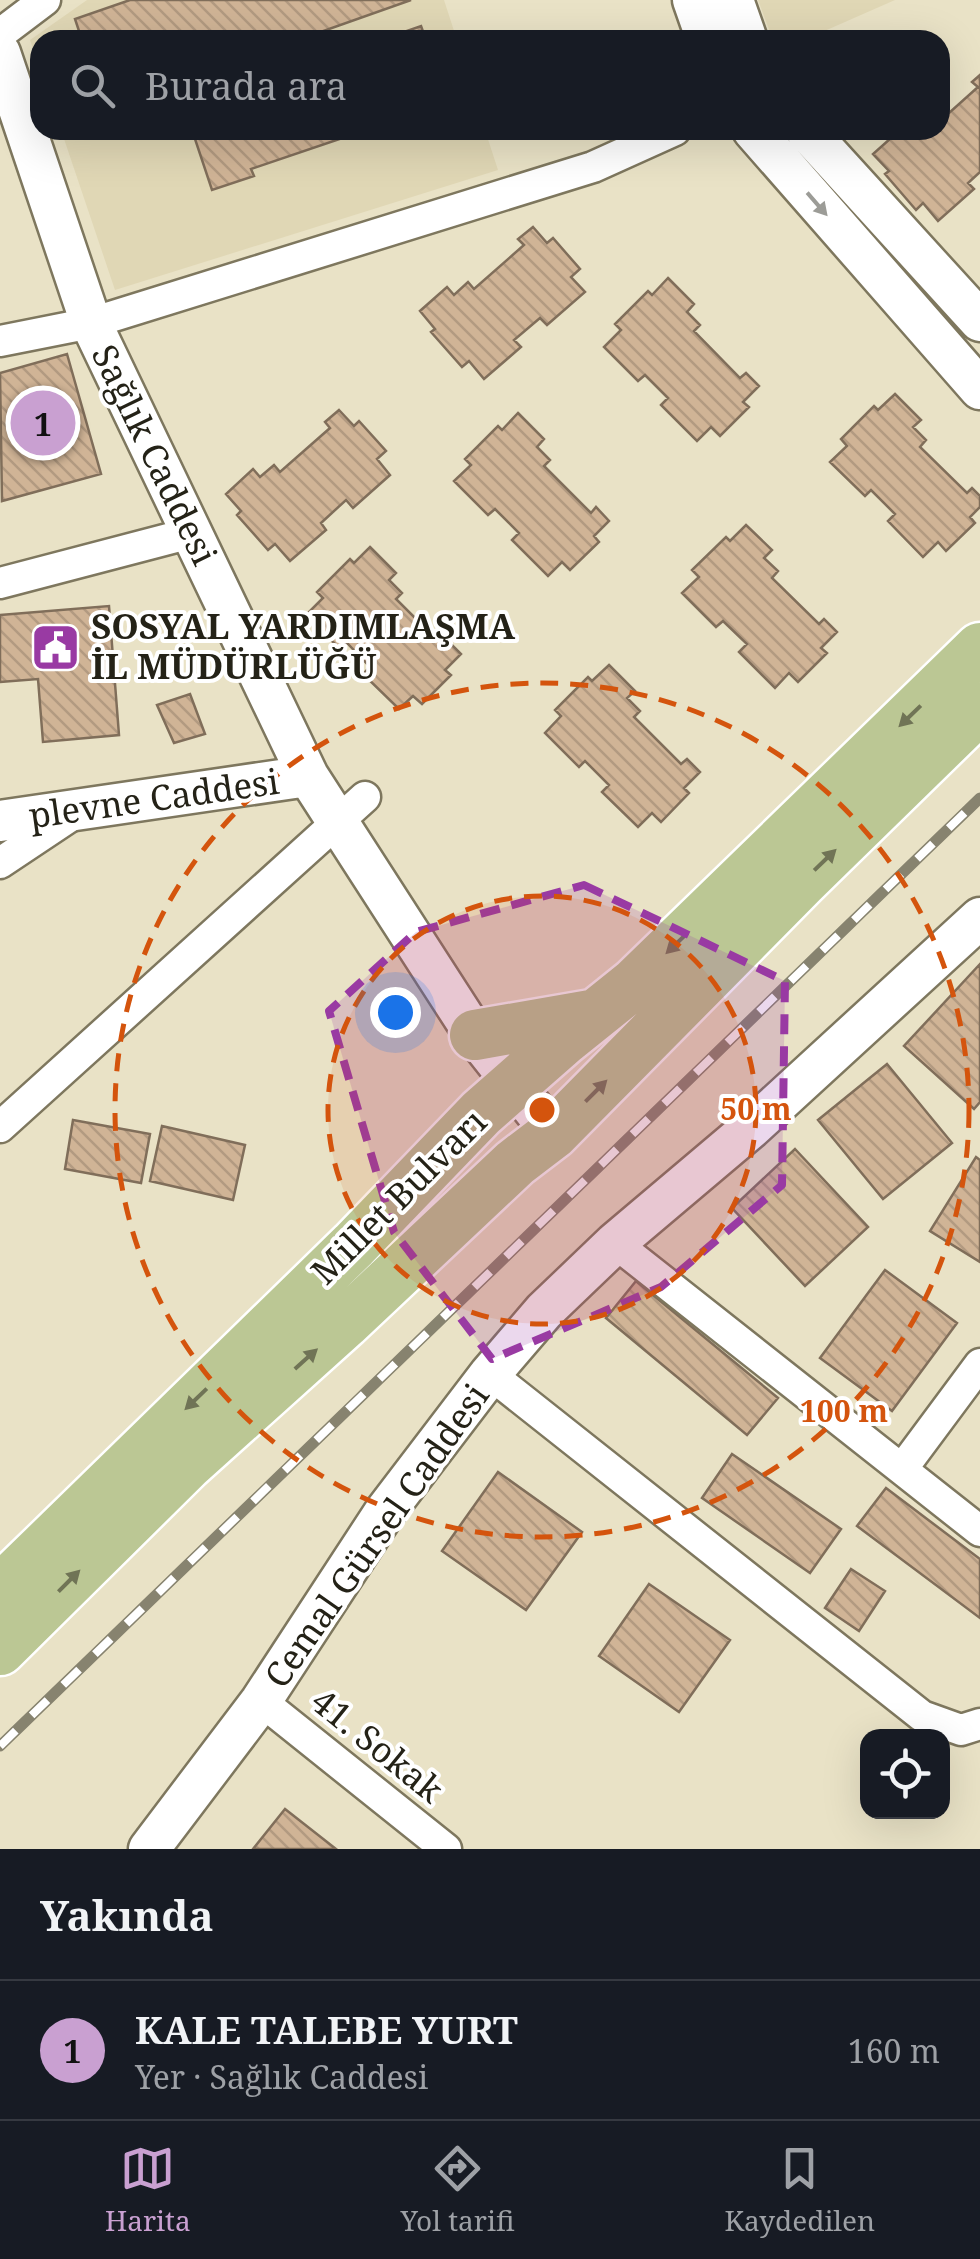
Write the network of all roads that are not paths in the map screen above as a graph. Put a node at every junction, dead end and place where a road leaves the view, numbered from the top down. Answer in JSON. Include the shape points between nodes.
{"nodes":[{"id":1,"x":45,"y":0,"type":"edge"},
{"id":2,"x":693,"y":0,"type":"edge"},
{"id":3,"x":732,"y":0,"type":"edge"},
{"id":4,"x":704,"y":30,"type":"edge"},
{"id":5,"x":743,"y":30,"type":"edge"},
{"id":6,"x":0,"y":34,"type":"edge"},
{"id":7,"x":0,"y":53,"type":"edge"},
{"id":8,"x":653,"y":140,"type":"edge"},
{"id":9,"x":762,"y":140,"type":"edge"},
{"id":10,"x":815,"y":140,"type":"edge"},
{"id":11,"x":980,"y":321,"type":"edge"},
{"id":12,"x":91,"y":323,"type":"junction"},
{"id":13,"x":0,"y":341,"type":"edge"},
{"id":14,"x":980,"y":389,"type":"edge"},
{"id":15,"x":191,"y":534,"type":"junction"},
{"id":16,"x":0,"y":583,"type":"edge"},
{"id":17,"x":980,"y":648,"type":"edge"},
{"id":18,"x":980,"y":708,"type":"edge"},
{"id":19,"x":308,"y":776,"type":"junction"},
{"id":20,"x":351,"y":809,"type":"junction"},
{"id":21,"x":80,"y":810,"type":"junction"},
{"id":22,"x":0,"y":821,"type":"edge"},
{"id":23,"x":0,"y":863,"type":"edge"},
{"id":24,"x":980,"y":918,"type":"edge"},
{"id":25,"x":601,"y":1013,"type":"junction"},
{"id":26,"x":474,"y":1035,"type":"junction"},
{"id":27,"x":512,"y":1084,"type":"junction"},
{"id":28,"x":0,"y":1128,"type":"edge"},
{"id":29,"x":554,"y":1134,"type":"junction"},
{"id":30,"x":614,"y":1243,"type":"junction"},
{"id":31,"x":980,"y":1364,"type":"edge"},
{"id":32,"x":490,"y":1374,"type":"junction"},
{"id":33,"x":902,"y":1470,"type":"junction"},
{"id":34,"x":980,"y":1531,"type":"edge"},
{"id":35,"x":0,"y":1590,"type":"edge"},
{"id":36,"x":0,"y":1650,"type":"edge"},
{"id":37,"x":261,"y":1701,"type":"junction"},
{"id":38,"x":980,"y":1724,"type":"edge"},
{"id":39,"x":148,"y":1849,"type":"edge"},
{"id":40,"x":446,"y":1849,"type":"edge"}],
"edges":[{"from":1,"to":6,"type":"street"},
{"from":2,"to":4,"type":"street"},
{"from":3,"to":5,"type":"street"},
{"from":7,"to":12,"type":"street","name":"Sağlık Caddesi"},
{"from":8,"to":12,"type":"street","via":[[592,167]]},
{"from":9,"to":14,"type":"street","one_way":true},
{"from":10,"to":11,"type":"street"},
{"from":12,"to":13,"type":"street"},
{"from":12,"to":15,"type":"street","name":"Sağlık Caddesi"},
{"from":15,"to":16,"type":"street"},
{"from":15,"to":19,"type":"street","name":"Sağlık Caddesi"},
{"from":17,"to":25,"type":"main road","name":"Millet Bulvarı","one_way":true},
{"from":29,"to":18,"type":"main road","name":"Millet Bulvarı","one_way":true},
{"from":19,"to":20,"type":"street","name":"Sağlık Caddesi"},
{"from":19,"to":21,"type":"street","name":"plevne Caddesi"},
{"from":20,"to":26,"type":"street","name":"Sağlık Caddesi"},
{"from":20,"to":28,"type":"street"},
{"from":21,"to":22,"type":"street","name":"plevne Caddesi"},
{"from":21,"to":23,"type":"street"},
{"from":24,"to":30,"type":"street","name":"Cemal Gürsel Caddesi"},
{"from":25,"to":26,"type":"main road"},
{"from":25,"to":27,"type":"main road","name":"Millet Bulvarı"},
{"from":26,"to":27,"type":"street","name":"Sağlık Caddesi"},
{"from":27,"to":29,"type":"street","name":"Sağlık Caddesi"},
{"from":27,"to":35,"type":"main road","name":"Millet Bulvarı","one_way":true},
{"from":36,"to":29,"type":"main road","name":"Millet Bulvarı","one_way":true,"via":[[187,1465]]},
{"from":30,"to":32,"type":"street","name":"Cemal Gürsel Caddesi"},
{"from":30,"to":33,"type":"street"},
{"from":31,"to":33,"type":"street"},
{"from":32,"to":37,"type":"street","name":"Cemal Gürsel Caddesi","via":[[384,1512]]},
{"from":32,"to":38,"type":"street","via":[[922,1716],[961,1730]]},
{"from":33,"to":34,"type":"street"},
{"from":37,"to":39,"type":"street","name":"Cemal Gürsel Caddesi"},
{"from":37,"to":40,"type":"street","name":"41. Sokak"}]}
